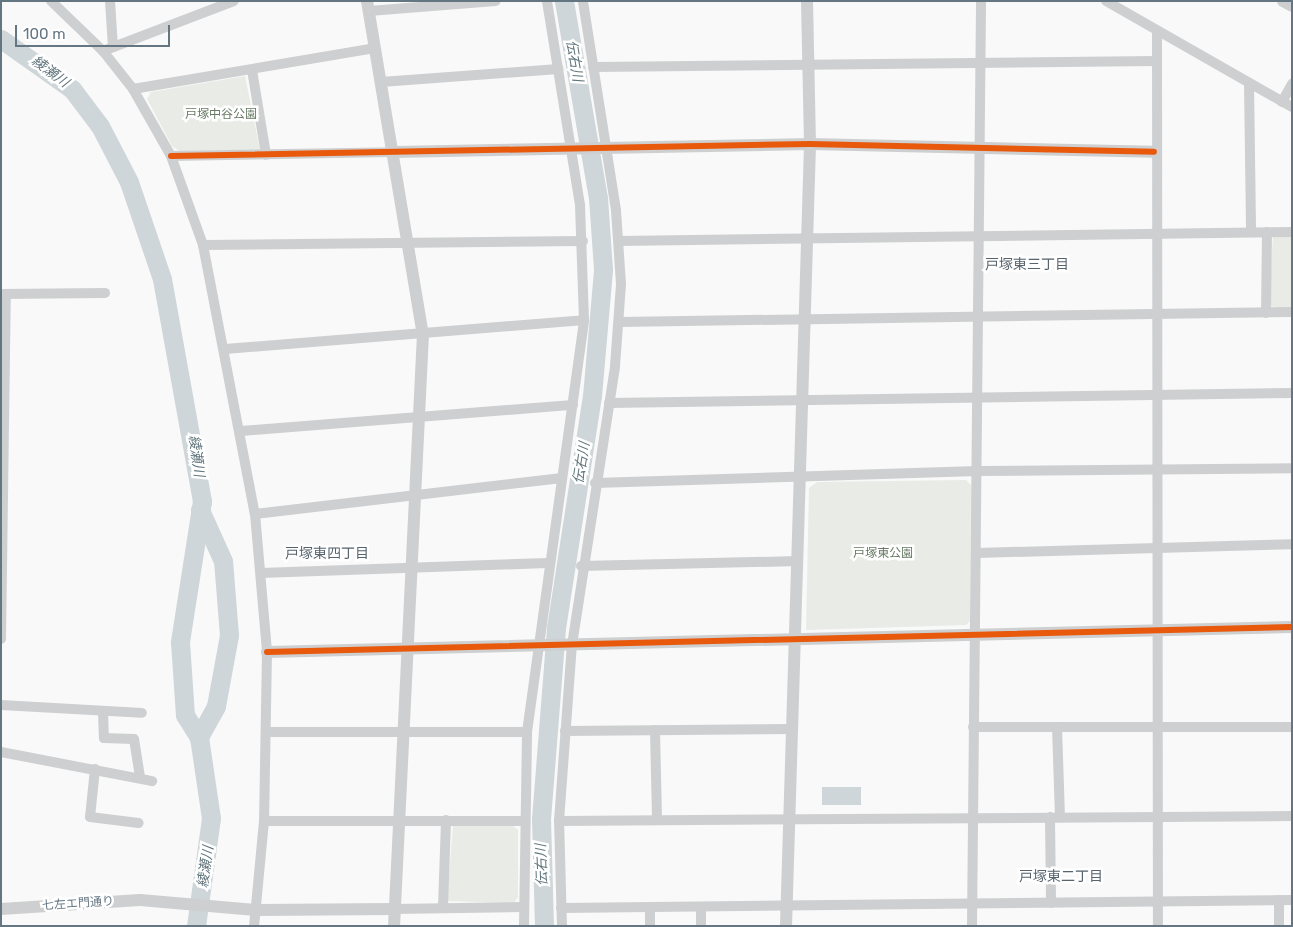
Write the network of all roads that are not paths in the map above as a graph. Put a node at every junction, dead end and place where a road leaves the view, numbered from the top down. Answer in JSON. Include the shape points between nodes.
{"nodes":[{"id":1,"x":51,"y":1,"type":"edge"},
{"id":2,"x":110,"y":1,"type":"edge"},
{"id":3,"x":496,"y":1,"type":"edge"},
{"id":4,"x":546,"y":1,"type":"edge"},
{"id":5,"x":583,"y":1,"type":"edge"},
{"id":6,"x":808,"y":1,"type":"edge"},
{"id":7,"x":981,"y":1,"type":"edge"},
{"id":8,"x":1106,"y":1,"type":"edge"},
{"id":9,"x":1283,"y":1,"type":"edge"},
{"id":10,"x":228,"y":2,"type":"edge"},
{"id":11,"x":368,"y":6,"type":"edge"},
{"id":12,"x":1292,"y":6,"type":"edge"},
{"id":13,"x":1157,"y":31,"type":"junction"},
{"id":14,"x":114,"y":47,"type":"junction"},
{"id":15,"x":375,"y":48,"type":"junction"},
{"id":16,"x":103,"y":51,"type":"junction"},
{"id":17,"x":1156,"y":61,"type":"junction"},
{"id":18,"x":980,"y":63,"type":"junction"},
{"id":19,"x":809,"y":65,"type":"junction"},
{"id":20,"x":593,"y":67,"type":"junction"},
{"id":21,"x":559,"y":69,"type":"junction"},
{"id":22,"x":252,"y":70,"type":"junction"},
{"id":23,"x":381,"y":82,"type":"junction"},
{"id":24,"x":1249,"y":83,"type":"junction"},
{"id":25,"x":1292,"y":84,"type":"edge"},
{"id":26,"x":133,"y":89,"type":"junction"},
{"id":27,"x":1287,"y":105,"type":"edge"},
{"id":28,"x":810,"y":144,"type":"junction"},
{"id":29,"x":980,"y":146,"type":"junction"},
{"id":30,"x":603,"y":147,"type":"junction"},
{"id":31,"x":575,"y":148,"type":"junction"},
{"id":32,"x":393,"y":152,"type":"junction"},
{"id":33,"x":1154,"y":152,"type":"junction"},
{"id":34,"x":266,"y":155,"type":"junction"},
{"id":35,"x":171,"y":156,"type":"junction"},
{"id":36,"x":1155,"y":232,"type":"junction"},
{"id":37,"x":1251,"y":232,"type":"junction"},
{"id":38,"x":1267,"y":232,"type":"junction"},
{"id":39,"x":1292,"y":232,"type":"edge"},
{"id":40,"x":980,"y":234,"type":"junction"},
{"id":41,"x":808,"y":238,"type":"junction"},
{"id":42,"x":583,"y":240,"type":"junction"},
{"id":43,"x":619,"y":241,"type":"junction"},
{"id":44,"x":410,"y":242,"type":"junction"},
{"id":45,"x":203,"y":245,"type":"junction"},
{"id":46,"x":104,"y":293,"type":"dead end"},
{"id":47,"x":4,"y":294,"type":"edge"},
{"id":48,"x":1292,"y":312,"type":"edge"},
{"id":49,"x":1266,"y":313,"type":"junction"},
{"id":50,"x":1155,"y":314,"type":"junction"},
{"id":51,"x":980,"y":319,"type":"junction"},
{"id":52,"x":584,"y":320,"type":"junction"},
{"id":53,"x":805,"y":320,"type":"junction"},
{"id":54,"x":619,"y":322,"type":"junction"},
{"id":55,"x":423,"y":334,"type":"junction"},
{"id":56,"x":225,"y":349,"type":"junction"},
{"id":57,"x":1292,"y":393,"type":"edge"},
{"id":58,"x":1156,"y":394,"type":"junction"},
{"id":59,"x":979,"y":398,"type":"junction"},
{"id":60,"x":803,"y":401,"type":"junction"},
{"id":61,"x":609,"y":404,"type":"junction"},
{"id":62,"x":573,"y":405,"type":"junction"},
{"id":63,"x":420,"y":417,"type":"junction"},
{"id":64,"x":241,"y":431,"type":"junction"},
{"id":65,"x":1292,"y":468,"type":"edge"},
{"id":66,"x":1156,"y":470,"type":"junction"},
{"id":67,"x":978,"y":471,"type":"junction"},
{"id":68,"x":560,"y":478,"type":"junction"},
{"id":69,"x":800,"y":479,"type":"junction"},
{"id":70,"x":595,"y":483,"type":"junction"},
{"id":71,"x":416,"y":495,"type":"junction"},
{"id":72,"x":255,"y":514,"type":"junction"},
{"id":73,"x":1292,"y":544,"type":"edge"},
{"id":74,"x":1156,"y":545,"type":"junction"},
{"id":75,"x":976,"y":553,"type":"junction"},
{"id":76,"x":798,"y":561,"type":"junction"},
{"id":77,"x":548,"y":563,"type":"junction"},
{"id":78,"x":581,"y":566,"type":"junction"},
{"id":79,"x":412,"y":570,"type":"junction"},
{"id":80,"x":261,"y":573,"type":"junction"},
{"id":81,"x":1292,"y":627,"type":"edge"},
{"id":82,"x":1156,"y":631,"type":"junction"},
{"id":83,"x":975,"y":635,"type":"junction"},
{"id":84,"x":1,"y":639,"type":"edge"},
{"id":85,"x":796,"y":639,"type":"junction"},
{"id":86,"x":568,"y":645,"type":"junction"},
{"id":87,"x":542,"y":646,"type":"junction"},
{"id":88,"x":408,"y":648,"type":"junction"},
{"id":89,"x":266,"y":652,"type":"junction"},
{"id":90,"x":1,"y":705,"type":"edge"},
{"id":91,"x":103,"y":712,"type":"junction"},
{"id":92,"x":142,"y":713,"type":"dead end"},
{"id":93,"x":974,"y":727,"type":"junction"},
{"id":94,"x":1057,"y":727,"type":"junction"},
{"id":95,"x":1157,"y":727,"type":"junction"},
{"id":96,"x":1292,"y":727,"type":"edge"},
{"id":97,"x":793,"y":729,"type":"junction"},
{"id":98,"x":655,"y":730,"type":"junction"},
{"id":99,"x":404,"y":731,"type":"junction"},
{"id":100,"x":565,"y":731,"type":"junction"},
{"id":101,"x":268,"y":732,"type":"junction"},
{"id":102,"x":527,"y":732,"type":"junction"},
{"id":103,"x":1,"y":752,"type":"edge"},
{"id":104,"x":95,"y":769,"type":"junction"},
{"id":105,"x":140,"y":777,"type":"junction"},
{"id":106,"x":152,"y":781,"type":"dead end"},
{"id":107,"x":1292,"y":816,"type":"edge"},
{"id":108,"x":972,"y":817,"type":"junction"},
{"id":109,"x":1055,"y":817,"type":"junction"},
{"id":110,"x":1157,"y":817,"type":"junction"},
{"id":111,"x":789,"y":818,"type":"junction"},
{"id":112,"x":657,"y":819,"type":"junction"},
{"id":113,"x":399,"y":820,"type":"junction"},
{"id":114,"x":446,"y":820,"type":"junction"},
{"id":115,"x":264,"y":821,"type":"junction"},
{"id":116,"x":524,"y":821,"type":"junction"},
{"id":117,"x":559,"y":821,"type":"junction"},
{"id":118,"x":138,"y":823,"type":"dead end"},
{"id":119,"x":1280,"y":900,"type":"junction"},
{"id":120,"x":1292,"y":900,"type":"edge"},
{"id":121,"x":1158,"y":901,"type":"junction"},
{"id":122,"x":1051,"y":903,"type":"junction"},
{"id":123,"x":972,"y":905,"type":"junction"},
{"id":124,"x":786,"y":906,"type":"junction"},
{"id":125,"x":523,"y":907,"type":"junction"},
{"id":126,"x":701,"y":907,"type":"junction"},
{"id":127,"x":394,"y":908,"type":"junction"},
{"id":128,"x":443,"y":908,"type":"junction"},
{"id":129,"x":561,"y":908,"type":"junction"},
{"id":130,"x":650,"y":908,"type":"junction"},
{"id":131,"x":1,"y":909,"type":"edge"},
{"id":132,"x":250,"y":910,"type":"junction"},
{"id":133,"x":254,"y":926,"type":"edge"},
{"id":134,"x":394,"y":926,"type":"edge"},
{"id":135,"x":524,"y":926,"type":"edge"},
{"id":136,"x":562,"y":926,"type":"edge"},
{"id":137,"x":650,"y":926,"type":"edge"},
{"id":138,"x":701,"y":926,"type":"edge"},
{"id":139,"x":786,"y":926,"type":"edge"},
{"id":140,"x":972,"y":926,"type":"edge"},
{"id":141,"x":1158,"y":926,"type":"edge"},
{"id":142,"x":1279,"y":926,"type":"edge"}],
"edges":[{"from":1,"to":16,"type":"street"},
{"from":2,"to":14,"type":"street"},
{"from":3,"to":11,"type":"street"},
{"from":4,"to":21,"type":"street"},
{"from":5,"to":20,"type":"street"},
{"from":6,"to":19,"type":"street"},
{"from":7,"to":18,"type":"street"},
{"from":8,"to":13,"type":"street"},
{"from":9,"to":12,"type":"street"},
{"from":10,"to":14,"type":"street"},
{"from":11,"to":15,"type":"street"},
{"from":13,"to":17,"type":"street"},
{"from":13,"to":24,"type":"street"},
{"from":14,"to":16,"type":"street"},
{"from":15,"to":22,"type":"street"},
{"from":15,"to":23,"type":"street"},
{"from":16,"to":26,"type":"street"},
{"from":17,"to":18,"type":"street"},
{"from":17,"to":33,"type":"street"},
{"from":18,"to":19,"type":"street"},
{"from":18,"to":29,"type":"street"},
{"from":19,"to":20,"type":"street"},
{"from":19,"to":28,"type":"street"},
{"from":20,"to":30,"type":"street"},
{"from":21,"to":23,"type":"street"},
{"from":21,"to":31,"type":"street"},
{"from":22,"to":26,"type":"street"},
{"from":22,"to":34,"type":"street"},
{"from":23,"to":32,"type":"street"},
{"from":24,"to":27,"type":"street"},
{"from":24,"to":37,"type":"street"},
{"from":25,"to":27,"type":"street"},
{"from":26,"to":35,"type":"street"},
{"from":28,"to":29,"type":"street"},
{"from":28,"to":30,"type":"street"},
{"from":28,"to":41,"type":"street"},
{"from":29,"to":33,"type":"street"},
{"from":29,"to":40,"type":"street"},
{"from":30,"to":31,"type":"street"},
{"from":30,"to":43,"type":"street"},
{"from":31,"to":32,"type":"street"},
{"from":31,"to":42,"type":"street"},
{"from":32,"to":34,"type":"street"},
{"from":32,"to":44,"type":"street"},
{"from":33,"to":36,"type":"street"},
{"from":34,"to":35,"type":"street"},
{"from":35,"to":45,"type":"street"},
{"from":36,"to":37,"type":"street"},
{"from":36,"to":40,"type":"street"},
{"from":36,"to":50,"type":"street"},
{"from":37,"to":38,"type":"street"},
{"from":38,"to":39,"type":"street"},
{"from":38,"to":49,"type":"street"},
{"from":40,"to":41,"type":"street"},
{"from":40,"to":51,"type":"street"},
{"from":41,"to":43,"type":"street"},
{"from":41,"to":53,"type":"street"},
{"from":42,"to":44,"type":"street"},
{"from":42,"to":52,"type":"street"},
{"from":43,"to":54,"type":"street"},
{"from":44,"to":45,"type":"street"},
{"from":44,"to":55,"type":"street"},
{"from":45,"to":56,"type":"street"},
{"from":46,"to":47,"type":"street"},
{"from":47,"to":84,"type":"street"},
{"from":48,"to":49,"type":"street"},
{"from":49,"to":50,"type":"street"},
{"from":50,"to":51,"type":"street"},
{"from":50,"to":58,"type":"street"},
{"from":51,"to":53,"type":"street"},
{"from":51,"to":59,"type":"street"},
{"from":52,"to":55,"type":"street"},
{"from":52,"to":62,"type":"street"},
{"from":53,"to":54,"type":"street"},
{"from":53,"to":60,"type":"street"},
{"from":54,"to":61,"type":"street"},
{"from":55,"to":56,"type":"street"},
{"from":55,"to":63,"type":"street"},
{"from":56,"to":64,"type":"street"},
{"from":57,"to":58,"type":"street"},
{"from":58,"to":59,"type":"street"},
{"from":58,"to":66,"type":"street"},
{"from":59,"to":60,"type":"street"},
{"from":59,"to":67,"type":"street"},
{"from":60,"to":61,"type":"street"},
{"from":60,"to":69,"type":"street"},
{"from":61,"to":70,"type":"street"},
{"from":62,"to":63,"type":"street"},
{"from":62,"to":68,"type":"street"},
{"from":63,"to":64,"type":"street"},
{"from":63,"to":71,"type":"street"},
{"from":64,"to":72,"type":"street"},
{"from":65,"to":66,"type":"street"},
{"from":66,"to":67,"type":"street"},
{"from":66,"to":74,"type":"street"},
{"from":67,"to":69,"type":"street"},
{"from":67,"to":75,"type":"street"},
{"from":68,"to":71,"type":"street"},
{"from":68,"to":77,"type":"street"},
{"from":69,"to":70,"type":"street"},
{"from":69,"to":76,"type":"street"},
{"from":70,"to":78,"type":"street"},
{"from":71,"to":72,"type":"street"},
{"from":71,"to":79,"type":"street"},
{"from":72,"to":80,"type":"street"},
{"from":73,"to":74,"type":"street"},
{"from":74,"to":75,"type":"street"},
{"from":74,"to":82,"type":"street"},
{"from":75,"to":83,"type":"street"},
{"from":76,"to":78,"type":"street"},
{"from":76,"to":85,"type":"street"},
{"from":77,"to":79,"type":"street"},
{"from":77,"to":87,"type":"street"},
{"from":78,"to":86,"type":"street"},
{"from":79,"to":80,"type":"street"},
{"from":79,"to":88,"type":"street"},
{"from":80,"to":89,"type":"street"},
{"from":81,"to":82,"type":"street"},
{"from":82,"to":83,"type":"street"},
{"from":82,"to":95,"type":"street"},
{"from":83,"to":85,"type":"street"},
{"from":83,"to":93,"type":"street"},
{"from":85,"to":86,"type":"street"},
{"from":85,"to":97,"type":"street"},
{"from":86,"to":87,"type":"street"},
{"from":86,"to":100,"type":"street"},
{"from":87,"to":88,"type":"street"},
{"from":87,"to":102,"type":"street"},
{"from":88,"to":89,"type":"street"},
{"from":88,"to":99,"type":"street"},
{"from":89,"to":101,"type":"street"},
{"from":90,"to":91,"type":"street"},
{"from":91,"to":92,"type":"street"},
{"from":91,"to":105,"type":"street","via":[[104,738],[134,739]]},
{"from":93,"to":94,"type":"street"},
{"from":93,"to":108,"type":"street"},
{"from":94,"to":95,"type":"street"},
{"from":94,"to":109,"type":"street"},
{"from":95,"to":96,"type":"street"},
{"from":95,"to":110,"type":"street"},
{"from":97,"to":98,"type":"street"},
{"from":97,"to":111,"type":"street"},
{"from":98,"to":100,"type":"street"},
{"from":98,"to":112,"type":"street"},
{"from":99,"to":101,"type":"street"},
{"from":99,"to":102,"type":"street"},
{"from":99,"to":113,"type":"street"},
{"from":100,"to":117,"type":"street"},
{"from":101,"to":115,"type":"street"},
{"from":102,"to":116,"type":"street"},
{"from":103,"to":104,"type":"street"},
{"from":104,"to":105,"type":"street"},
{"from":104,"to":118,"type":"street","via":[[90,817]]},
{"from":105,"to":106,"type":"street"},
{"from":107,"to":110,"type":"street"},
{"from":108,"to":109,"type":"street"},
{"from":108,"to":111,"type":"street"},
{"from":108,"to":123,"type":"street"},
{"from":109,"to":110,"type":"street"},
{"from":109,"to":122,"type":"street"},
{"from":110,"to":121,"type":"street"},
{"from":111,"to":112,"type":"street"},
{"from":111,"to":124,"type":"street"},
{"from":112,"to":117,"type":"street"},
{"from":113,"to":114,"type":"street"},
{"from":113,"to":115,"type":"street"},
{"from":113,"to":127,"type":"street"},
{"from":114,"to":116,"type":"street"},
{"from":114,"to":128,"type":"street"},
{"from":115,"to":132,"type":"street"},
{"from":116,"to":125,"type":"street"},
{"from":117,"to":129,"type":"street"},
{"from":119,"to":120,"type":"street"},
{"from":119,"to":121,"type":"street"},
{"from":119,"to":142,"type":"street"},
{"from":121,"to":122,"type":"street"},
{"from":121,"to":141,"type":"street"},
{"from":122,"to":123,"type":"street"},
{"from":123,"to":124,"type":"street"},
{"from":123,"to":140,"type":"street"},
{"from":124,"to":126,"type":"street"},
{"from":124,"to":139,"type":"street"},
{"from":125,"to":128,"type":"street"},
{"from":125,"to":135,"type":"street"},
{"from":126,"to":130,"type":"street"},
{"from":126,"to":138,"type":"street"},
{"from":127,"to":128,"type":"street"},
{"from":127,"to":132,"type":"street","name":"七左エ門通り"},
{"from":127,"to":134,"type":"street"},
{"from":129,"to":130,"type":"street"},
{"from":129,"to":136,"type":"street"},
{"from":130,"to":137,"type":"street"},
{"from":131,"to":132,"type":"street","name":"七左エ門通り","via":[[154,900]]},
{"from":132,"to":133,"type":"street"}]}
